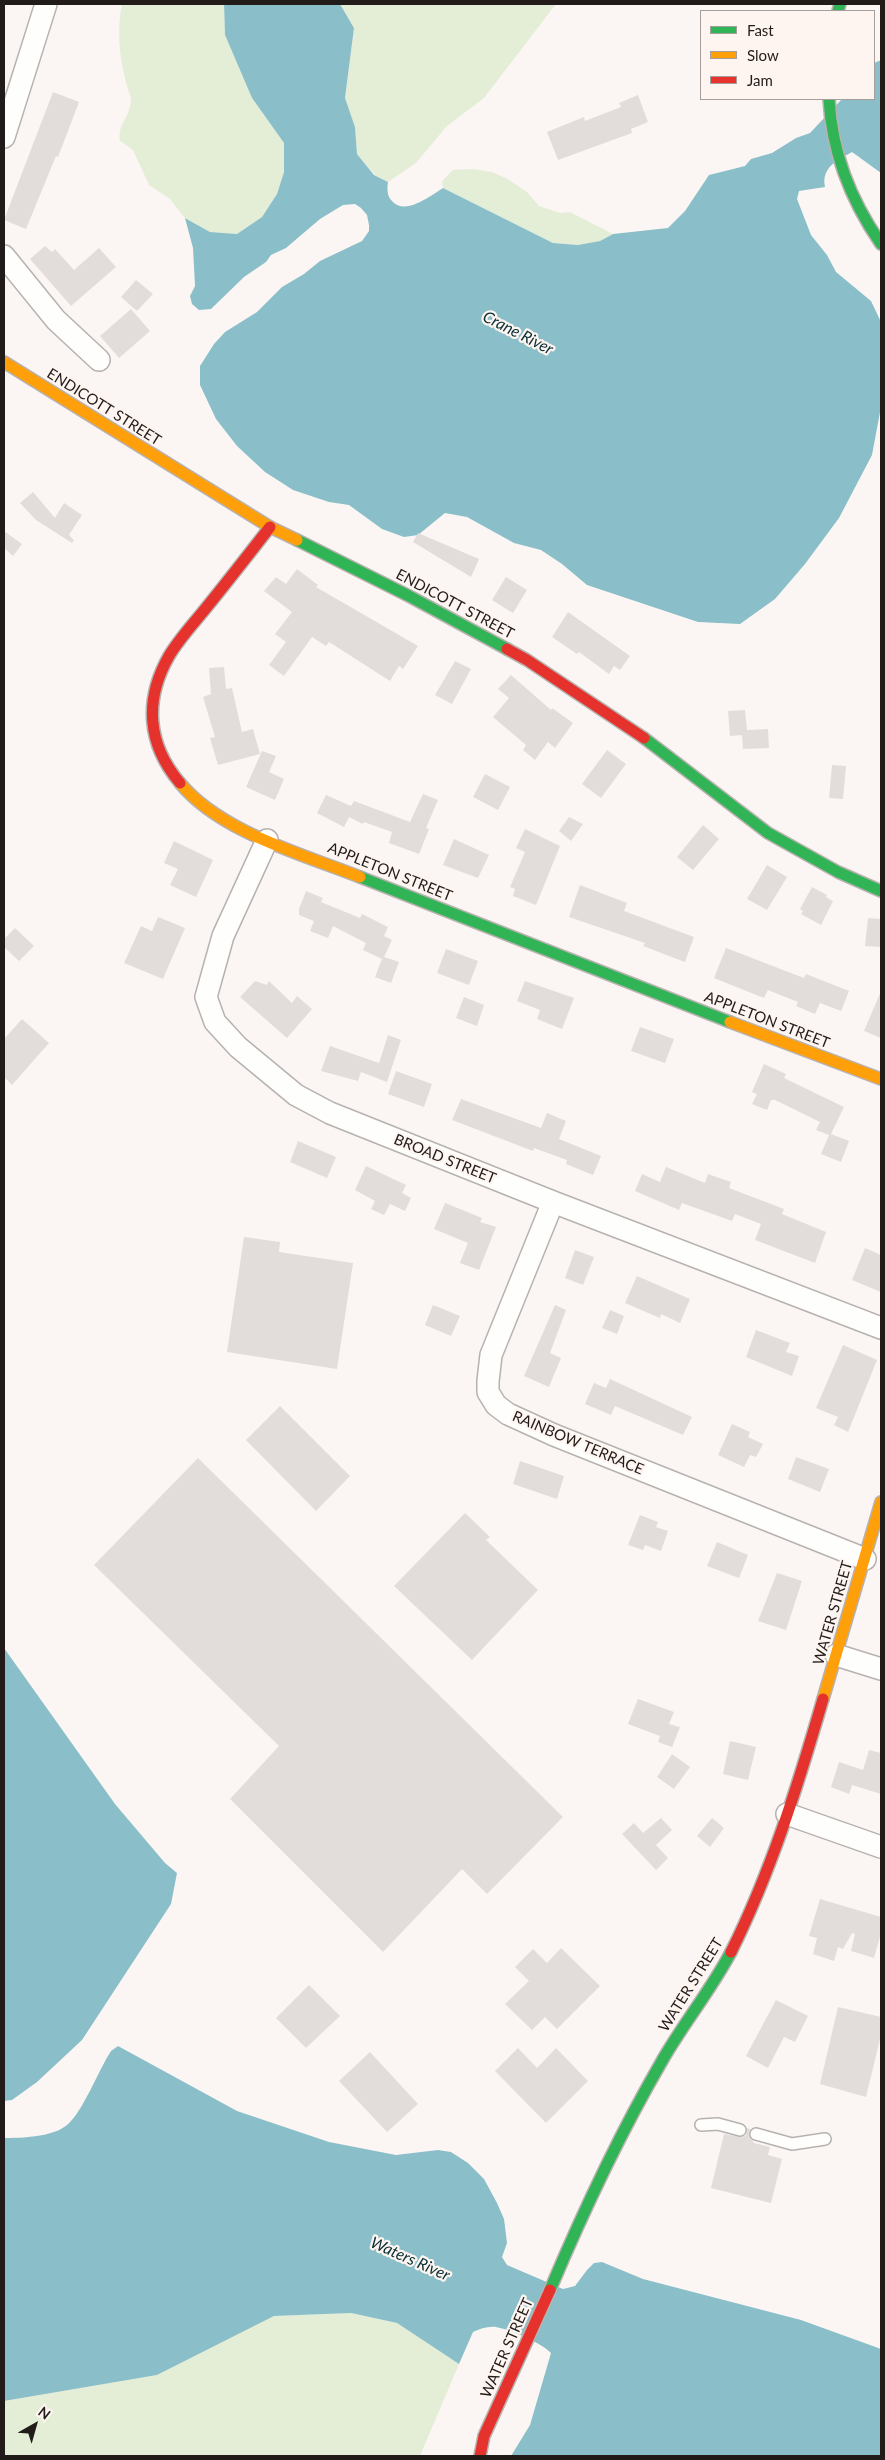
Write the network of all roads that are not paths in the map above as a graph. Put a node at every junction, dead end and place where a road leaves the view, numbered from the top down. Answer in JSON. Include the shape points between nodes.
{"nodes":[{"id":1,"x":46,"y":4,"type":"edge"},
{"id":2,"x":829,"y":100,"type":"edge"},
{"id":3,"x":4,"y":137,"type":"edge"},
{"id":4,"x":881,"y":244,"type":"edge"},
{"id":5,"x":4,"y":256,"type":"edge"},
{"id":6,"x":99,"y":360,"type":"dead end"},
{"id":7,"x":4,"y":362,"type":"edge"},
{"id":8,"x":270,"y":527,"type":"junction"},
{"id":9,"x":267,"y":840,"type":"junction"},
{"id":10,"x":881,"y":891,"type":"edge"},
{"id":11,"x":881,"y":1079,"type":"edge"},
{"id":12,"x":553,"y":1202,"type":"junction"},
{"id":13,"x":881,"y":1328,"type":"edge"},
{"id":14,"x":881,"y":1502,"type":"edge"},
{"id":15,"x":865,"y":1559,"type":"junction"},
{"id":16,"x":836,"y":1655,"type":"junction"},
{"id":17,"x":881,"y":1670,"type":"edge"},
{"id":18,"x":787,"y":1814,"type":"junction"},
{"id":19,"x":881,"y":1847,"type":"edge"},
{"id":20,"x":701,"y":2125,"type":"dead end"},
{"id":21,"x":740,"y":2130,"type":"dead end"},
{"id":22,"x":756,"y":2134,"type":"dead end"},
{"id":23,"x":826,"y":2139,"type":"dead end"},
{"id":24,"x":484,"y":2436,"type":"junction"},
{"id":25,"x":468,"y":2456,"type":"edge"},
{"id":26,"x":480,"y":2456,"type":"edge"}],
"edges":[{"from":1,"to":3,"type":"street"},
{"from":2,"to":4,"type":"main road","via":[[832,130],[844,175]]},
{"from":5,"to":6,"type":"street","via":[[56,320]]},
{"from":7,"to":8,"type":"main road","name":"ENDICOTT STREET"},
{"from":8,"to":9,"type":"main road","name":"APPLETON STREET","via":[[170,654],[158,676],[152,705],[160,752],[172,774],[193,797],[234,827]]},
{"from":8,"to":10,"type":"main road","name":"ENDICOTT STREET","via":[[409,596],[527,660],[636,731],[768,833],[838,872]]},
{"from":9,"to":11,"type":"main road","name":"APPLETON STREET"},
{"from":9,"to":12,"type":"street","name":"BROAD STREET","via":[[222,936],[209,979],[206,997],[215,1022],[238,1048],[296,1095],[330,1113]]},
{"from":12,"to":13,"type":"street","name":"BROAD STREET"},
{"from":12,"to":15,"type":"street","name":"RAINBOW TERRACE","via":[[491,1356],[488,1392],[496,1405],[554,1436]]},
{"from":14,"to":15,"type":"main road","name":"WATER STREET"},
{"from":15,"to":16,"type":"main road","name":"WATER STREET"},
{"from":16,"to":17,"type":"street"},
{"from":16,"to":18,"type":"main road","name":"WATER STREET"},
{"from":18,"to":19,"type":"street"},
{"from":18,"to":24,"type":"main road","name":"WATER STREET","via":[[754,1906],[720,1973],[662,2060],[592,2190]]},
{"from":20,"to":21,"type":"lane","via":[[718,2124]]},
{"from":22,"to":23,"type":"lane","via":[[792,2144]]},
{"from":24,"to":25,"type":"main road","name":"WATER STREET"},
{"from":24,"to":26,"type":"main road","name":"WATER STREET"}]}
